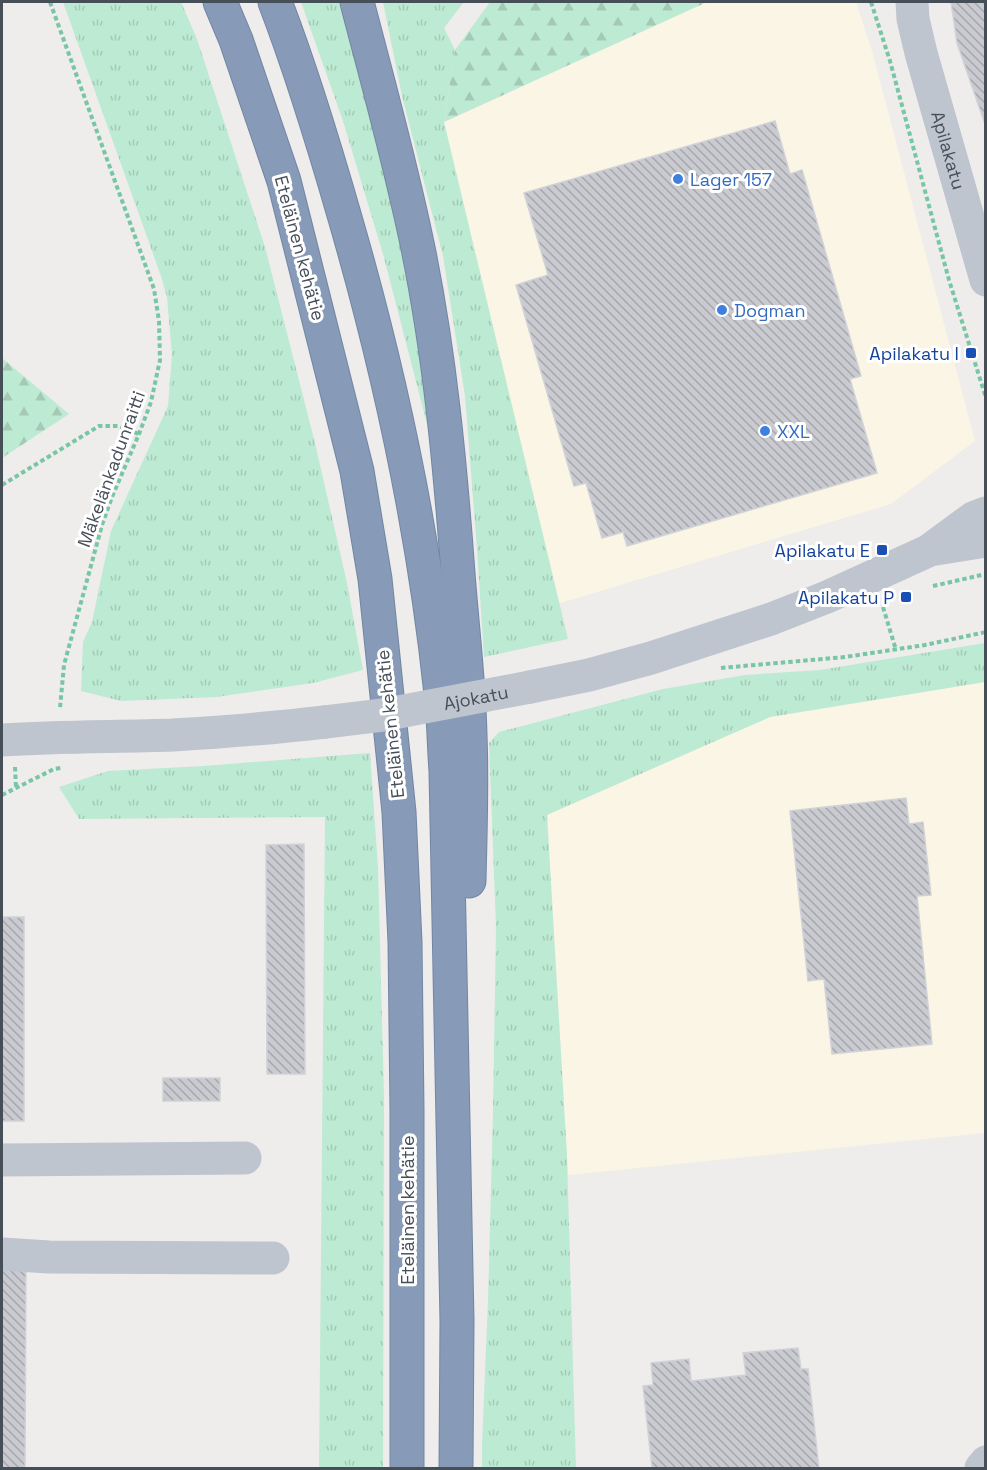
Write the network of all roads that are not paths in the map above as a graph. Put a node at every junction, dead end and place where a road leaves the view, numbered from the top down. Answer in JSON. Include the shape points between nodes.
{"nodes":[{"id":1,"x":220,"y":2,"type":"edge"},
{"id":2,"x":275,"y":2,"type":"edge"},
{"id":3,"x":357,"y":2,"type":"edge"},
{"id":4,"x":910,"y":7,"type":"edge"},
{"id":5,"x":986,"y":280,"type":"edge"},
{"id":6,"x":986,"y":513,"type":"edge"},
{"id":7,"x":986,"y":541,"type":"edge"},
{"id":8,"x":928,"y":551,"type":"junction"},
{"id":9,"x":2,"y":740,"type":"edge"},
{"id":10,"x":245,"y":1158,"type":"dead end"},
{"id":11,"x":2,"y":1160,"type":"edge"},
{"id":12,"x":2,"y":1254,"type":"edge"},
{"id":13,"x":273,"y":1258,"type":"dead end"},
{"id":14,"x":457,"y":1321,"type":"junction"},
{"id":15,"x":986,"y":1462,"type":"edge"},
{"id":16,"x":407,"y":1468,"type":"edge"},
{"id":17,"x":456,"y":1468,"type":"edge"},
{"id":18,"x":981,"y":1468,"type":"edge"}],
"edges":[{"from":1,"to":16,"type":"highway","name":"Eteläinen kehätie","via":[[284,181],[357,471],[375,579],[399,812],[405,942]]},
{"from":2,"to":14,"type":"highway","via":[[325,147],[375,326],[411,492],[432,616],[446,771]]},
{"from":3,"to":14,"type":"highway","via":[[418,250],[442,389],[453,494],[471,793]]},
{"from":4,"to":5,"type":"street","name":"Apilakatu"},
{"from":6,"to":8,"type":"street","name":"Ajokatu"},
{"from":7,"to":8,"type":"street","name":"Ajokatu"},
{"from":8,"to":9,"type":"street","name":"Ajokatu","bridge":true,"via":[[771,619],[589,675],[430,707],[325,722],[171,735]]},
{"from":10,"to":11,"type":"street"},
{"from":12,"to":13,"type":"street"},
{"from":14,"to":17,"type":"highway"},
{"from":15,"to":18,"type":"street"}]}
